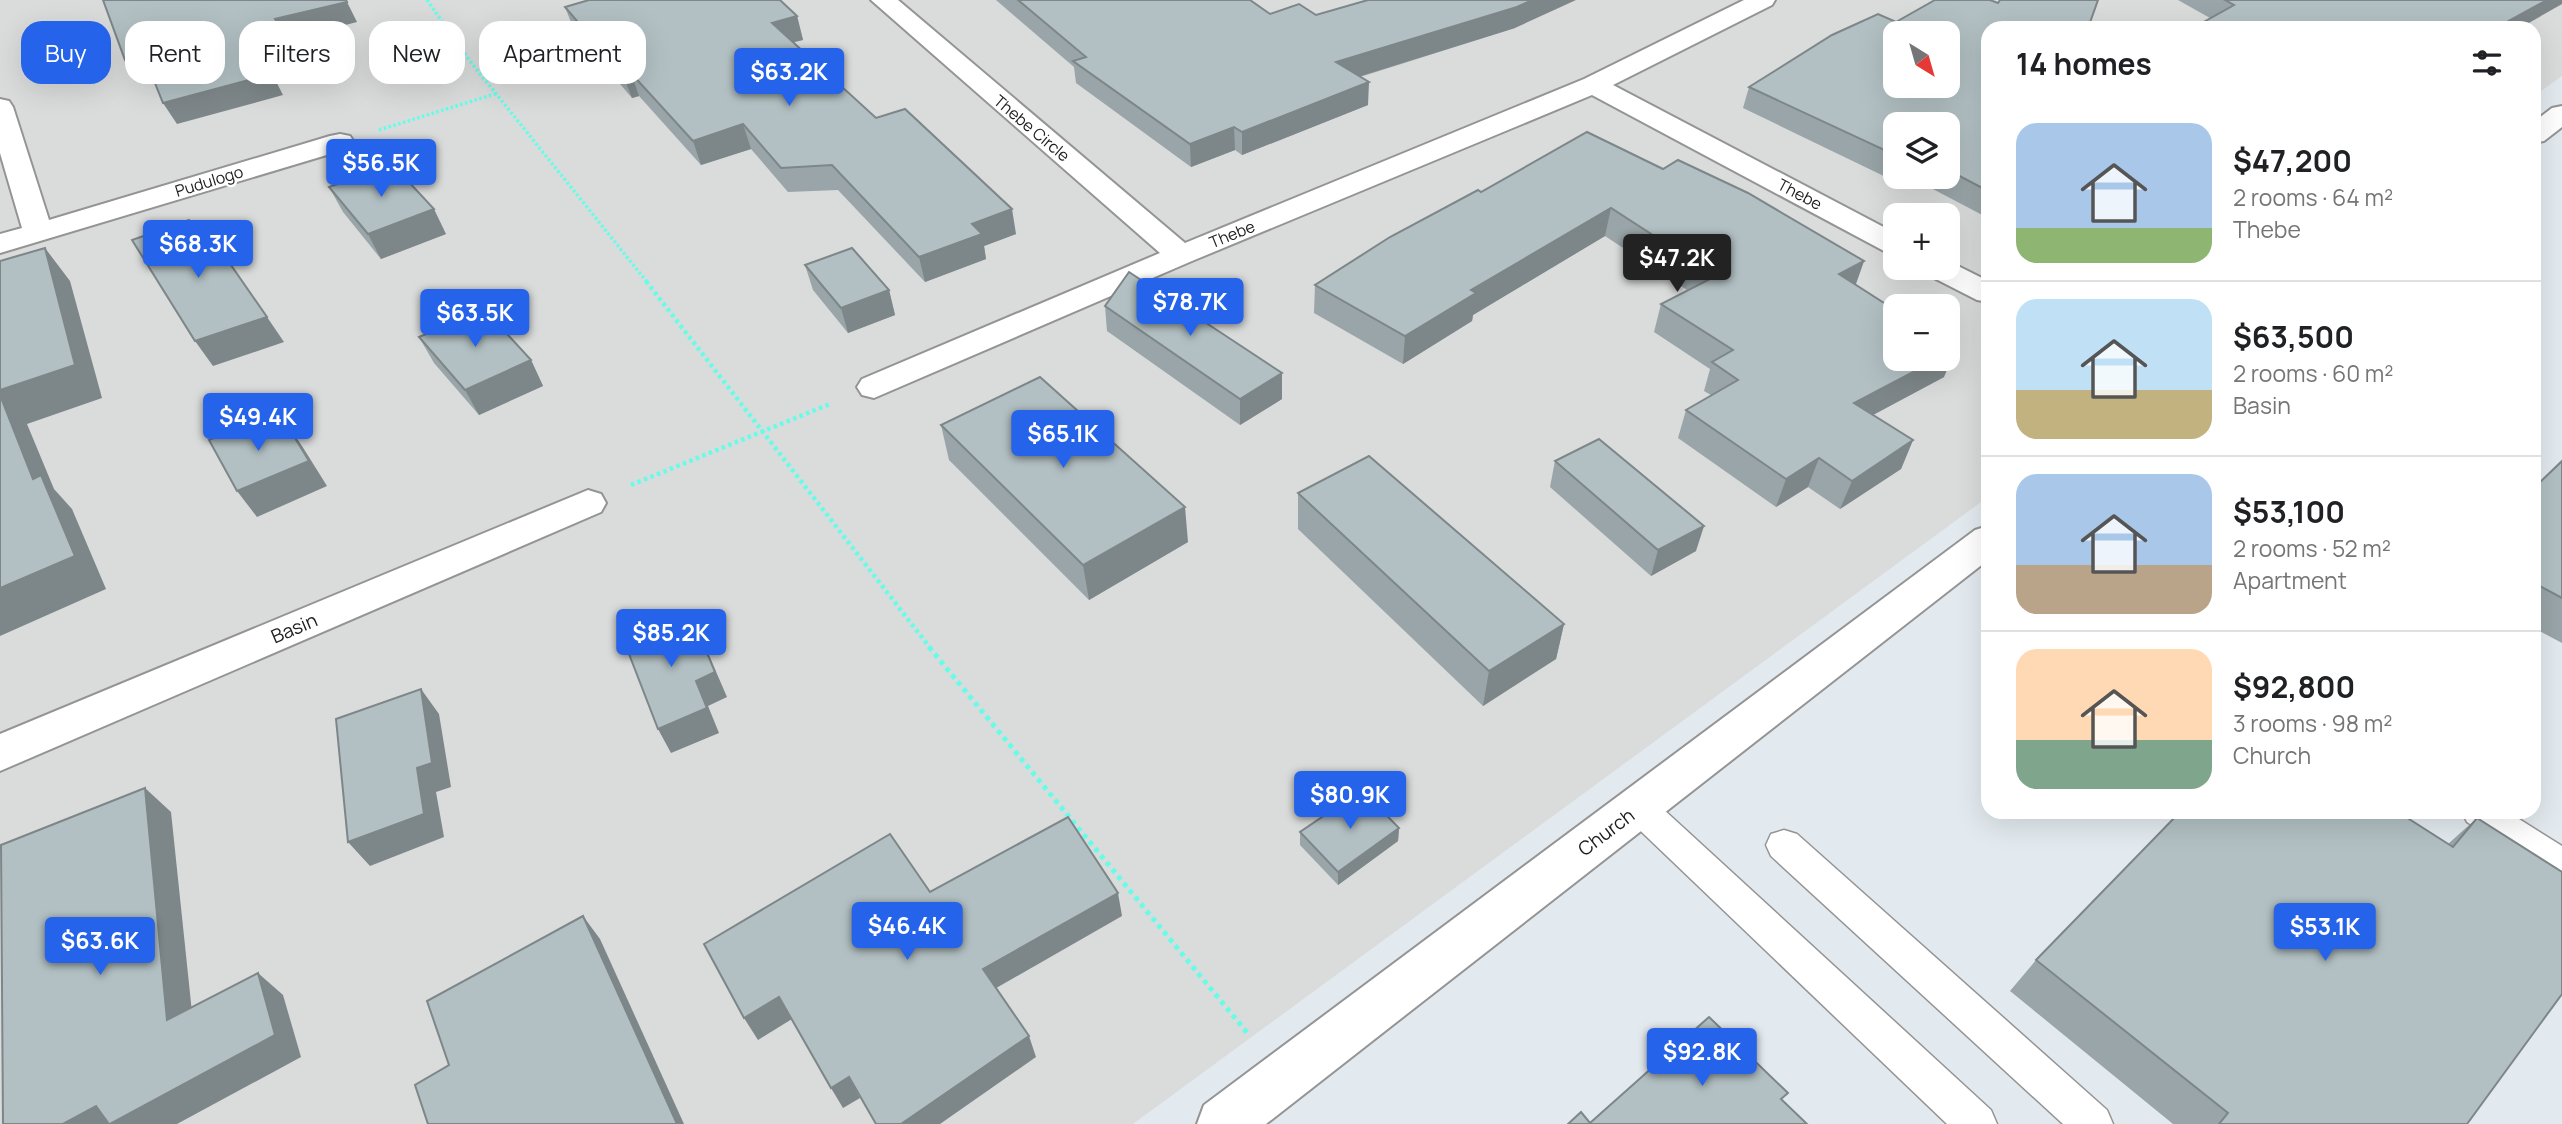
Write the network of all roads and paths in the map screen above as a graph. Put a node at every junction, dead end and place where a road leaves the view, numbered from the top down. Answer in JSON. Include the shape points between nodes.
{"nodes":[{"id":1,"x":427,"y":0,"type":"edge"},
{"id":2,"x":883,"y":0,"type":"edge"},
{"id":3,"x":1763,"y":0,"type":"edge"},
{"id":4,"x":1593,"y":85,"type":"junction"},
{"id":5,"x":498,"y":93,"type":"junction"},
{"id":6,"x":0,"y":107,"type":"edge"},
{"id":7,"x":2562,"y":114,"type":"edge"},
{"id":8,"x":2541,"y":130,"type":"edge"},
{"id":9,"x":340,"y":142,"type":"joint"},
{"id":10,"x":38,"y":233,"type":"junction"},
{"id":11,"x":1883,"y":238,"type":"edge"},
{"id":12,"x":0,"y":244,"type":"edge"},
{"id":13,"x":1181,"y":254,"type":"junction"},
{"id":14,"x":1960,"y":279,"type":"edge"},
{"id":15,"x":1981,"y":289,"type":"edge"},
{"id":16,"x":874,"y":387,"type":"joint"},
{"id":17,"x":763,"y":430,"type":"junction"},
{"id":18,"x":588,"y":503,"type":"joint"},
{"id":19,"x":1981,"y":545,"type":"edge"},
{"id":20,"x":0,"y":753,"type":"edge"},
{"id":21,"x":1639,"y":807,"type":"junction"},
{"id":22,"x":2490,"y":819,"type":"edge"},
{"id":23,"x":1783,"y":845,"type":"dead end"},
{"id":24,"x":2562,"y":865,"type":"edge"},
{"id":25,"x":1284,"y":1077,"type":"junction"},
{"id":26,"x":1970,"y":1121,"type":"edge"},
{"id":27,"x":1223,"y":1124,"type":"edge"},
{"id":28,"x":2093,"y":1124,"type":"edge"}],
"edges":[{"from":1,"to":5,"type":"path"},
{"from":2,"to":13,"type":"street","name":"Thebe Circle"},
{"from":3,"to":4,"type":"street","name":"Thebe"},
{"from":4,"to":11,"type":"street","name":"Thebe"},
{"from":4,"to":13,"type":"street","name":"Thebe"},
{"from":5,"to":9,"type":"path"},
{"from":5,"to":17,"type":"path"},
{"from":6,"to":10,"type":"street"},
{"from":7,"to":8,"type":"street"},
{"from":9,"to":10,"type":"street","name":"Pudulogo"},
{"from":10,"to":12,"type":"street","name":"Pudulogo"},
{"from":13,"to":16,"type":"street","name":"Thebe"},
{"from":14,"to":15,"type":"street"},
{"from":16,"to":17,"type":"path"},
{"from":17,"to":18,"type":"path"},
{"from":17,"to":25,"type":"path","via":[[953,678]]},
{"from":18,"to":20,"type":"street","name":"Basin"},
{"from":19,"to":21,"type":"street","name":"Church"},
{"from":21,"to":25,"type":"street","name":"Church"},
{"from":21,"to":26,"type":"lane"},
{"from":22,"to":24,"type":"lane"},
{"from":23,"to":28,"type":"lane"},
{"from":25,"to":27,"type":"street","name":"Church"}]}
